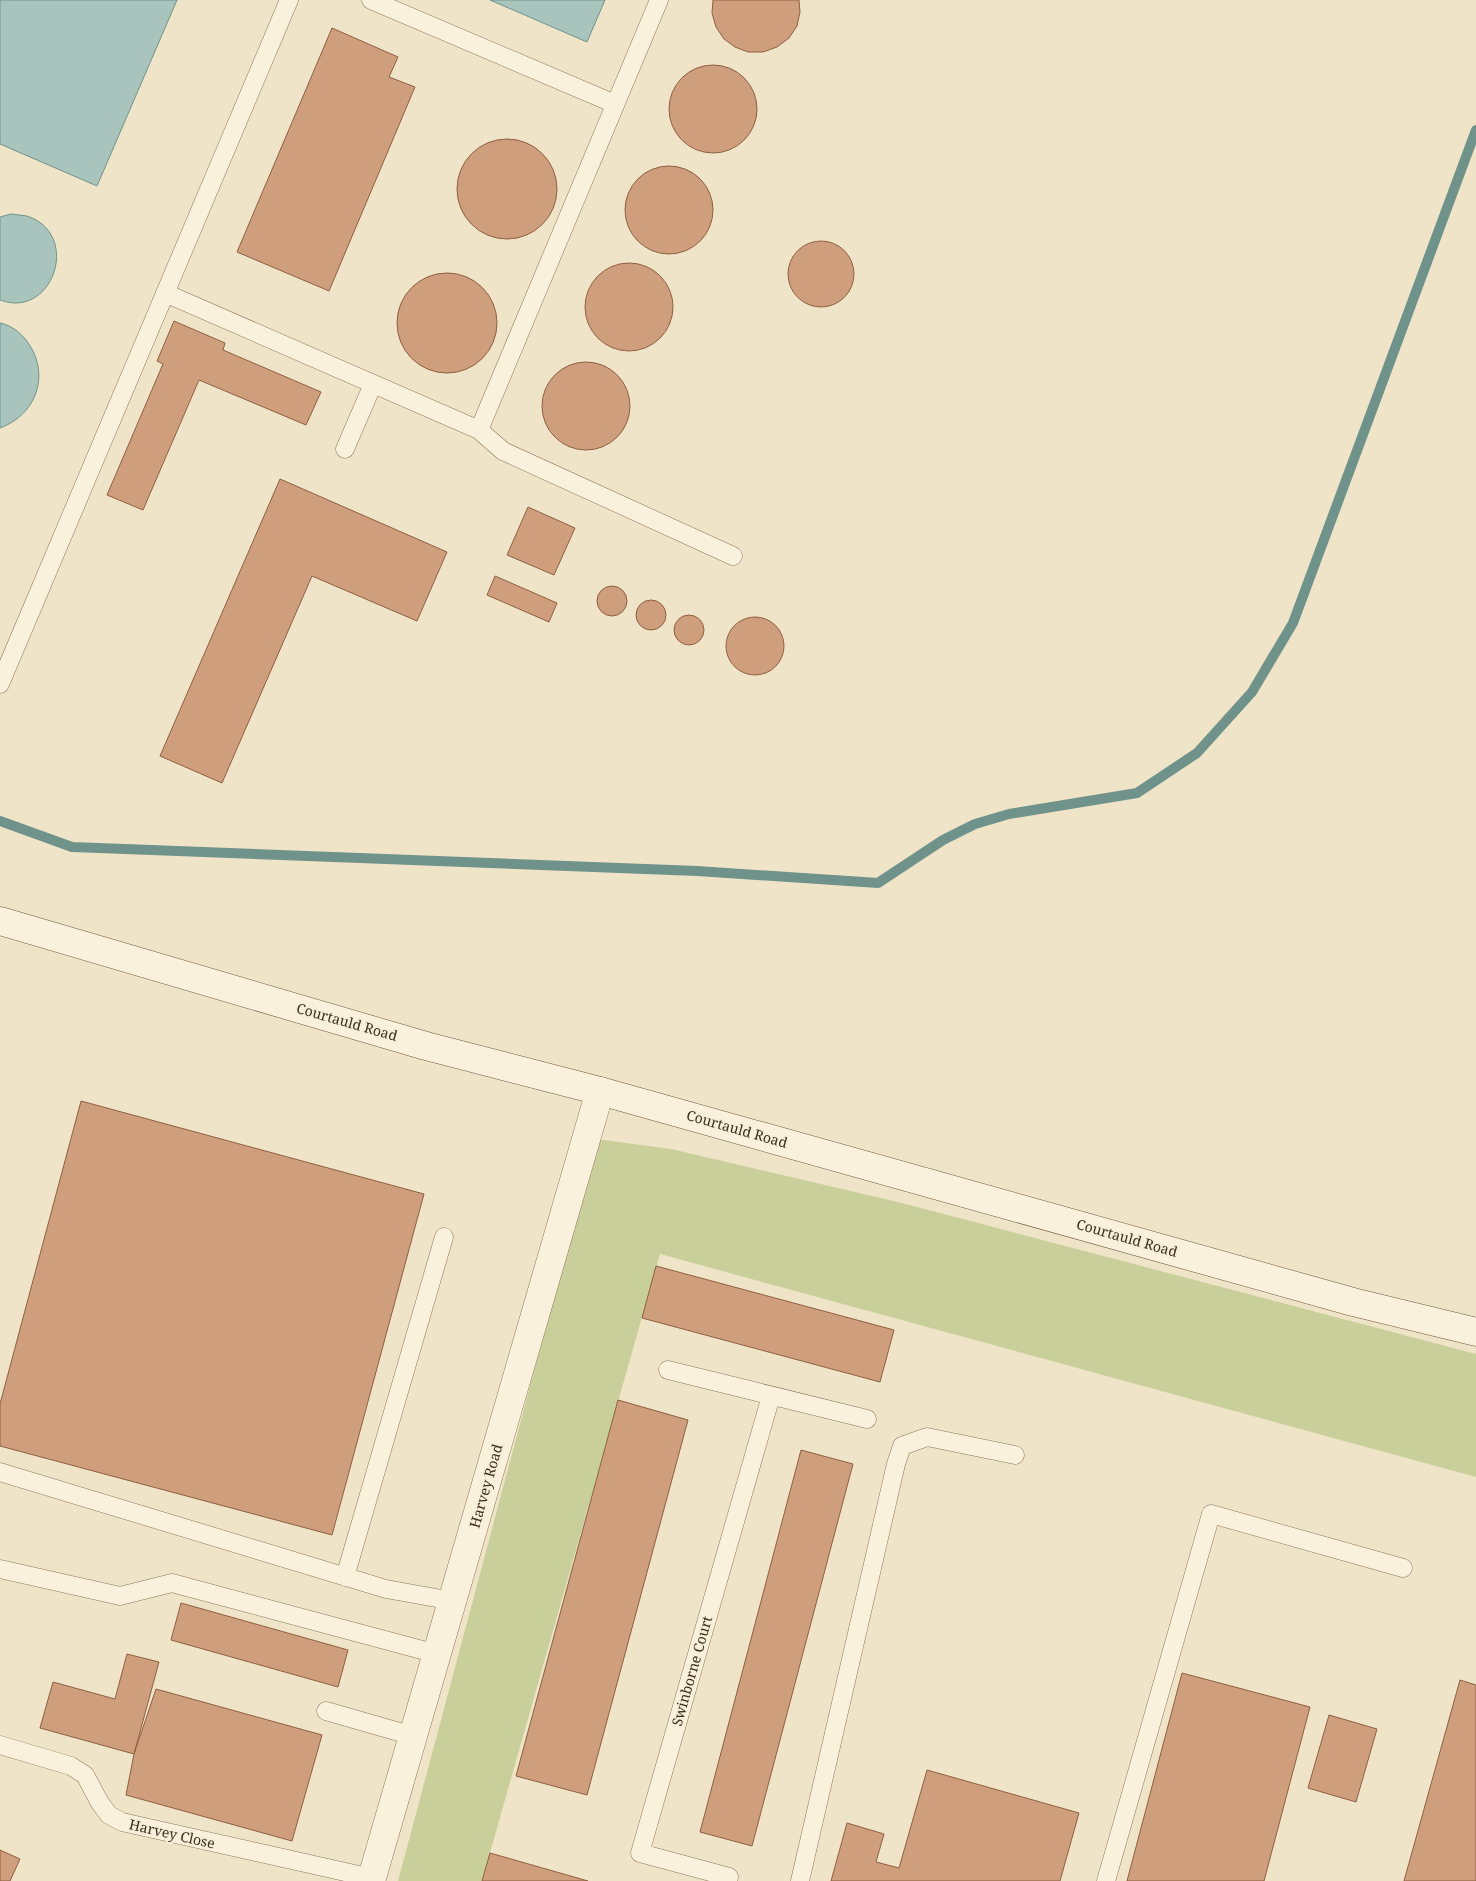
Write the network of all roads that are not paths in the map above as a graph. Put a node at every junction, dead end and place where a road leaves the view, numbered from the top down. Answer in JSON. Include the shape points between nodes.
{"nodes":[{"id":1,"x":289,"y":0,"type":"edge"},
{"id":2,"x":371,"y":0,"type":"edge"},
{"id":3,"x":659,"y":0,"type":"edge"},
{"id":4,"x":615,"y":104,"type":"junction"},
{"id":5,"x":165,"y":293,"type":"junction"},
{"id":6,"x":373,"y":384,"type":"junction"},
{"id":7,"x":479,"y":430,"type":"junction"},
{"id":8,"x":345,"y":449,"type":"dead end"},
{"id":9,"x":734,"y":556,"type":"dead end"},
{"id":10,"x":3,"y":666,"type":"edge"},
{"id":11,"x":0,"y":684,"type":"edge"},
{"id":12,"x":0,"y":921,"type":"edge"},
{"id":13,"x":600,"y":1091,"type":"junction"},
{"id":14,"x":444,"y":1237,"type":"dead end"},
{"id":15,"x":1476,"y":1332,"type":"edge"},
{"id":16,"x":668,"y":1370,"type":"dead end"},
{"id":17,"x":771,"y":1396,"type":"junction"},
{"id":18,"x":867,"y":1419,"type":"dead end"},
{"id":19,"x":1015,"y":1455,"type":"dead end"},
{"id":20,"x":0,"y":1472,"type":"edge"},
{"id":21,"x":1403,"y":1568,"type":"dead end"},
{"id":22,"x":0,"y":1569,"type":"edge"},
{"id":23,"x":345,"y":1577,"type":"junction"},
{"id":24,"x":452,"y":1601,"type":"junction"},
{"id":25,"x":437,"y":1654,"type":"junction"},
{"id":26,"x":326,"y":1712,"type":"dead end"},
{"id":27,"x":413,"y":1736,"type":"junction"},
{"id":28,"x":0,"y":1745,"type":"edge"},
{"id":29,"x":371,"y":1880,"type":"edge"},
{"id":30,"x":728,"y":1881,"type":"edge"},
{"id":31,"x":800,"y":1881,"type":"edge"},
{"id":32,"x":1106,"y":1881,"type":"edge"}],
"edges":[{"from":1,"to":5,"type":"lane"},
{"from":2,"to":4,"type":"lane"},
{"from":3,"to":4,"type":"lane"},
{"from":4,"to":7,"type":"lane"},
{"from":5,"to":6,"type":"lane"},
{"from":5,"to":10,"type":"lane"},
{"from":6,"to":7,"type":"lane"},
{"from":6,"to":8,"type":"lane"},
{"from":7,"to":9,"type":"lane","via":[[503,451]]},
{"from":10,"to":11,"type":"lane"},
{"from":12,"to":13,"type":"street","name":"Courtauld Road","via":[[426,1046]]},
{"from":13,"to":15,"type":"street","name":"Courtauld Road","via":[[1353,1302]]},
{"from":13,"to":24,"type":"street","name":"Harvey Road"},
{"from":14,"to":23,"type":"lane"},
{"from":16,"to":17,"type":"lane"},
{"from":17,"to":18,"type":"lane"},
{"from":17,"to":30,"type":"lane","name":"Swinborne Court","via":[[640,1853],[729,1877]]},
{"from":19,"to":31,"type":"lane","via":[[928,1437],[902,1446]]},
{"from":20,"to":23,"type":"lane"},
{"from":21,"to":32,"type":"lane","via":[[1211,1514]]},
{"from":22,"to":25,"type":"lane","via":[[120,1596],[172,1584]]},
{"from":23,"to":24,"type":"lane","via":[[386,1589]]},
{"from":24,"to":25,"type":"street","name":"Harvey Road"},
{"from":25,"to":27,"type":"street","name":"Harvey Road"},
{"from":26,"to":27,"type":"lane"},
{"from":27,"to":29,"type":"street","name":"Harvey Road"},
{"from":28,"to":29,"type":"lane","name":"Harvey Close","via":[[71,1766],[85,1775],[109,1815],[122,1822]]}]}
